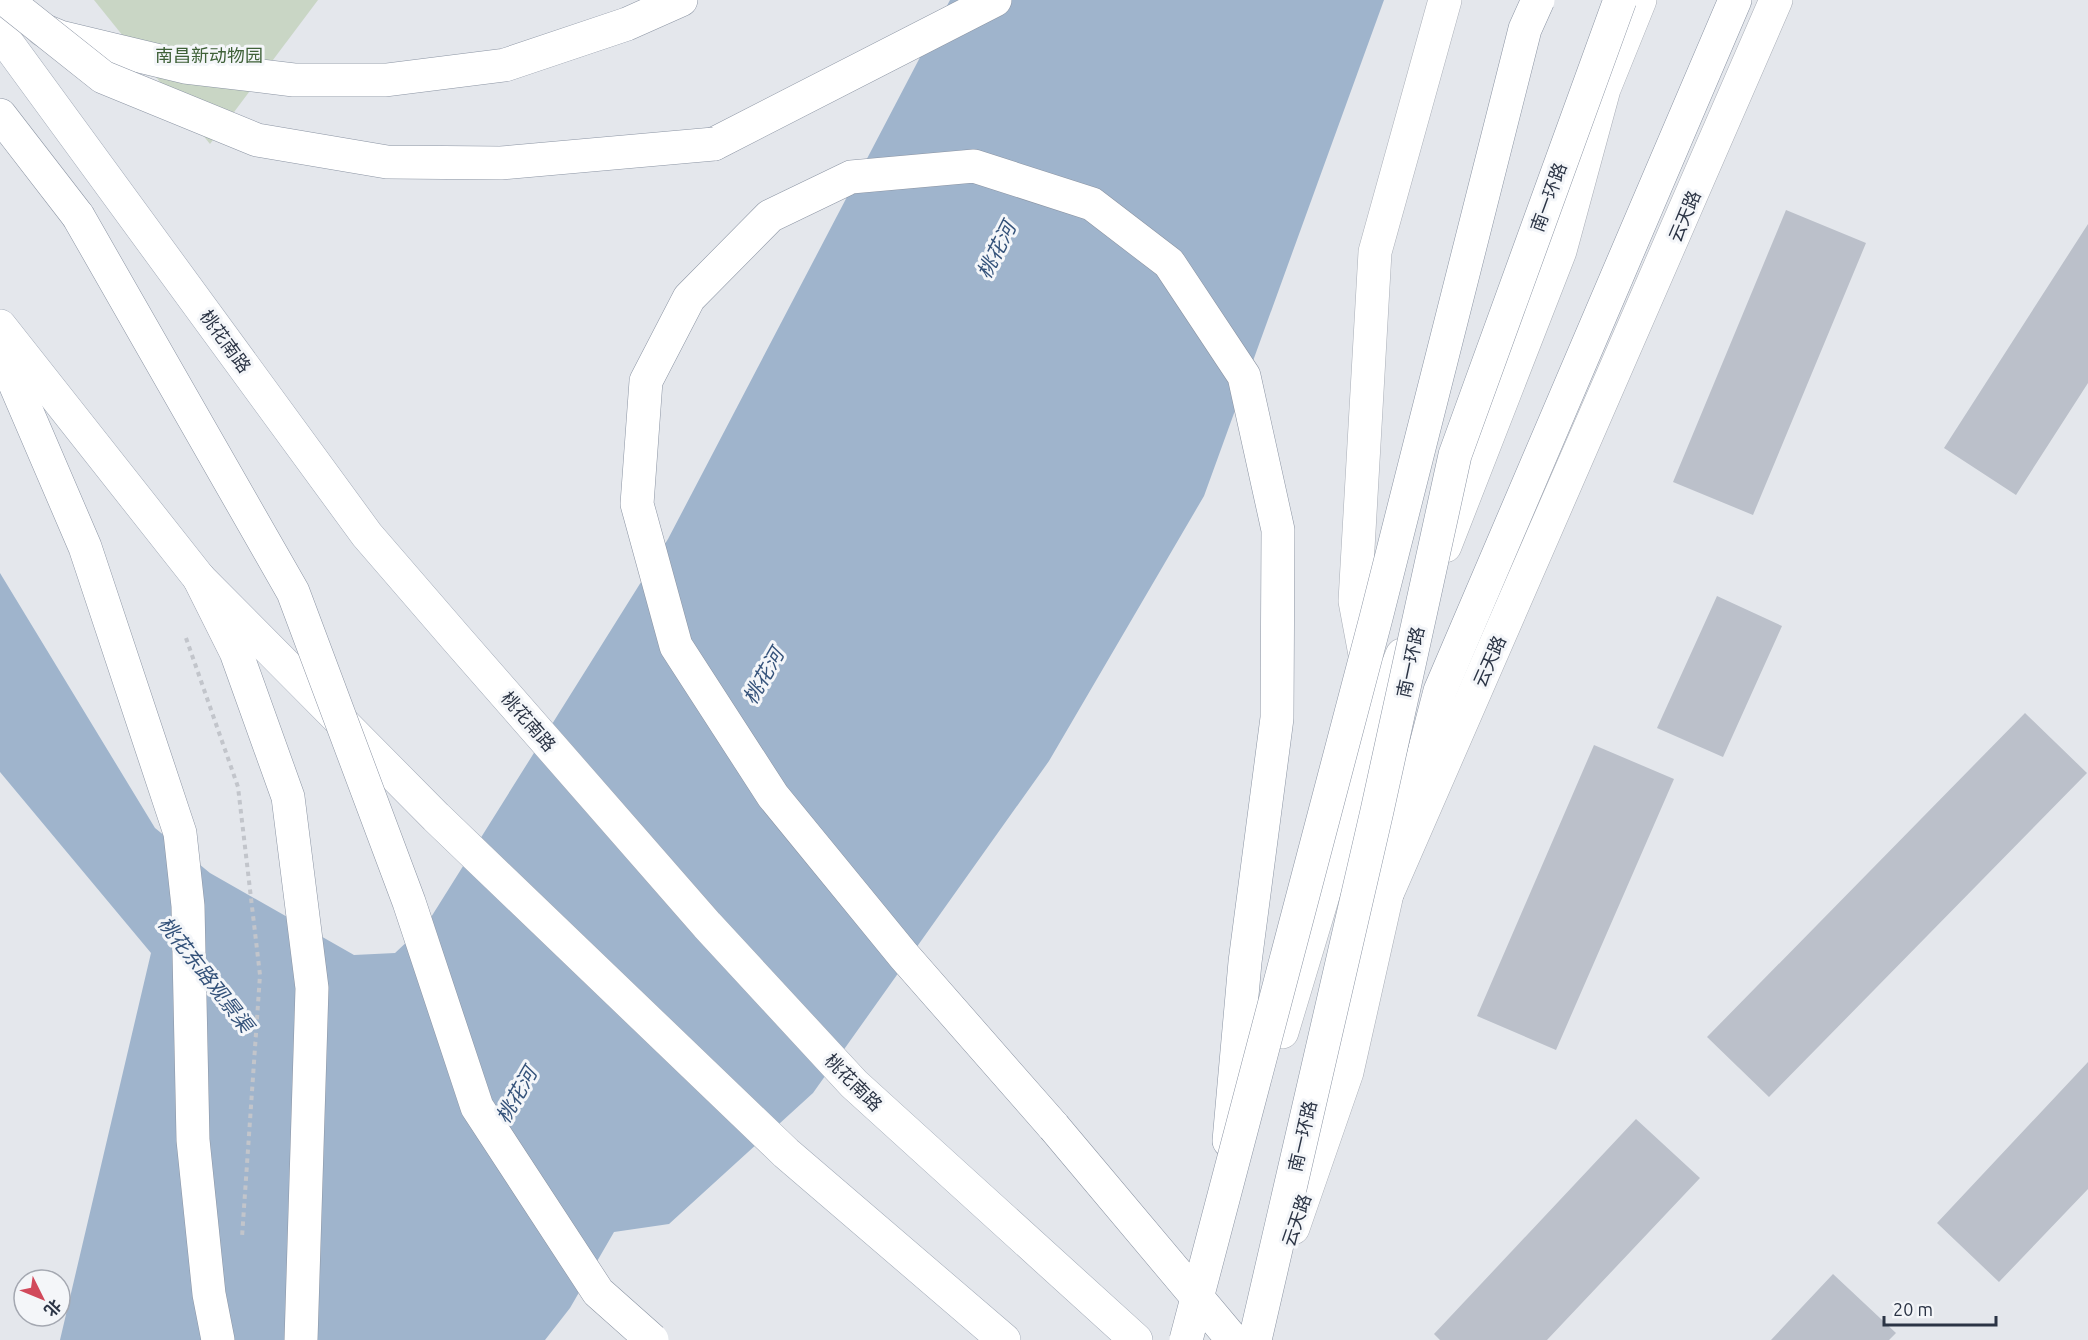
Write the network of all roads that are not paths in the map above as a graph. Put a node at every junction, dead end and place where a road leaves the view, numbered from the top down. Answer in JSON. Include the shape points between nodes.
{"nodes":[{"id":1,"x":6,"y":0,"type":"edge"},
{"id":2,"x":681,"y":0,"type":"edge"},
{"id":3,"x":995,"y":0,"type":"edge"},
{"id":4,"x":1445,"y":0,"type":"edge"},
{"id":5,"x":1538,"y":0,"type":"edge"},
{"id":6,"x":1620,"y":0,"type":"edge"},
{"id":7,"x":1640,"y":0,"type":"edge"},
{"id":8,"x":1735,"y":0,"type":"edge"},
{"id":9,"x":1776,"y":0,"type":"edge"},
{"id":10,"x":0,"y":13,"type":"edge"},
{"id":11,"x":0,"y":33,"type":"edge"},
{"id":12,"x":0,"y":115,"type":"edge"},
{"id":13,"x":0,"y":326,"type":"edge"},
{"id":14,"x":0,"y":349,"type":"edge"},
{"id":15,"x":199,"y":578,"type":"junction"},
{"id":16,"x":1377,"y":716,"type":"junction"},
{"id":17,"x":1387,"y":894,"type":"junction"},
{"id":18,"x":1224,"y":1196,"type":"junction"},
{"id":19,"x":218,"y":1340,"type":"edge"},
{"id":20,"x":301,"y":1340,"type":"edge"},
{"id":21,"x":652,"y":1340,"type":"edge"},
{"id":22,"x":1004,"y":1340,"type":"edge"},
{"id":23,"x":1136,"y":1340,"type":"edge"},
{"id":24,"x":1185,"y":1340,"type":"edge"},
{"id":25,"x":1233,"y":1340,"type":"edge"},
{"id":26,"x":1255,"y":1340,"type":"edge"}],
"edges":[{"from":1,"to":3,"type":"main road","bridge":true,"via":[[103,77],[257,140],[387,162],[501,164],[714,144]]},
{"from":2,"to":10,"type":"main road","bridge":true,"via":[[627,24],[506,65],[386,80],[294,80],[185,67],[60,37]]},
{"from":4,"to":16,"type":"main road","via":[[1375,252],[1355,601]]},
{"from":5,"to":18,"type":"main road","bridge":true,"via":[[1525,29]]},
{"from":6,"to":26,"type":"main road","name":"南一环路","bridge":true,"via":[[1455,455]]},
{"from":7,"to":16,"type":"main road","via":[[1604,88],[1560,251]]},
{"from":8,"to":17,"type":"main road","via":[[1440,691]]},
{"from":9,"to":17,"type":"main road","name":"云天路"},
{"from":11,"to":23,"type":"main road","name":"桃花南路","via":[[367,535],[456,638],[706,925],[854,1084]]},
{"from":12,"to":21,"type":"main road","bridge":true,"via":[[78,216],[293,592],[409,902],[477,1107],[598,1292]]},
{"from":13,"to":15,"type":"main road"},
{"from":14,"to":19,"type":"main road","via":[[85,547],[180,833],[188,906],[193,1140],[209,1294]]},
{"from":15,"to":20,"type":"main road","via":[[236,652],[288,797],[312,988]]},
{"from":15,"to":22,"type":"main road","via":[[436,818],[786,1153]]},
{"from":16,"to":24,"type":"main road","via":[[1233,1195]]},
{"from":17,"to":26,"type":"main road","name":"云天路","via":[[1347,1072]]},
{"from":18,"to":24,"type":"main road","bridge":true},
{"from":18,"to":25,"type":"main road","bridge":true,"via":[[1245,962],[1277,718],[1278,530],[1244,375],[1169,263],[1092,204],[974,166],[851,177],[770,216],[688,298],[646,381],[637,504],[676,646],[773,796],[904,956]]}]}
